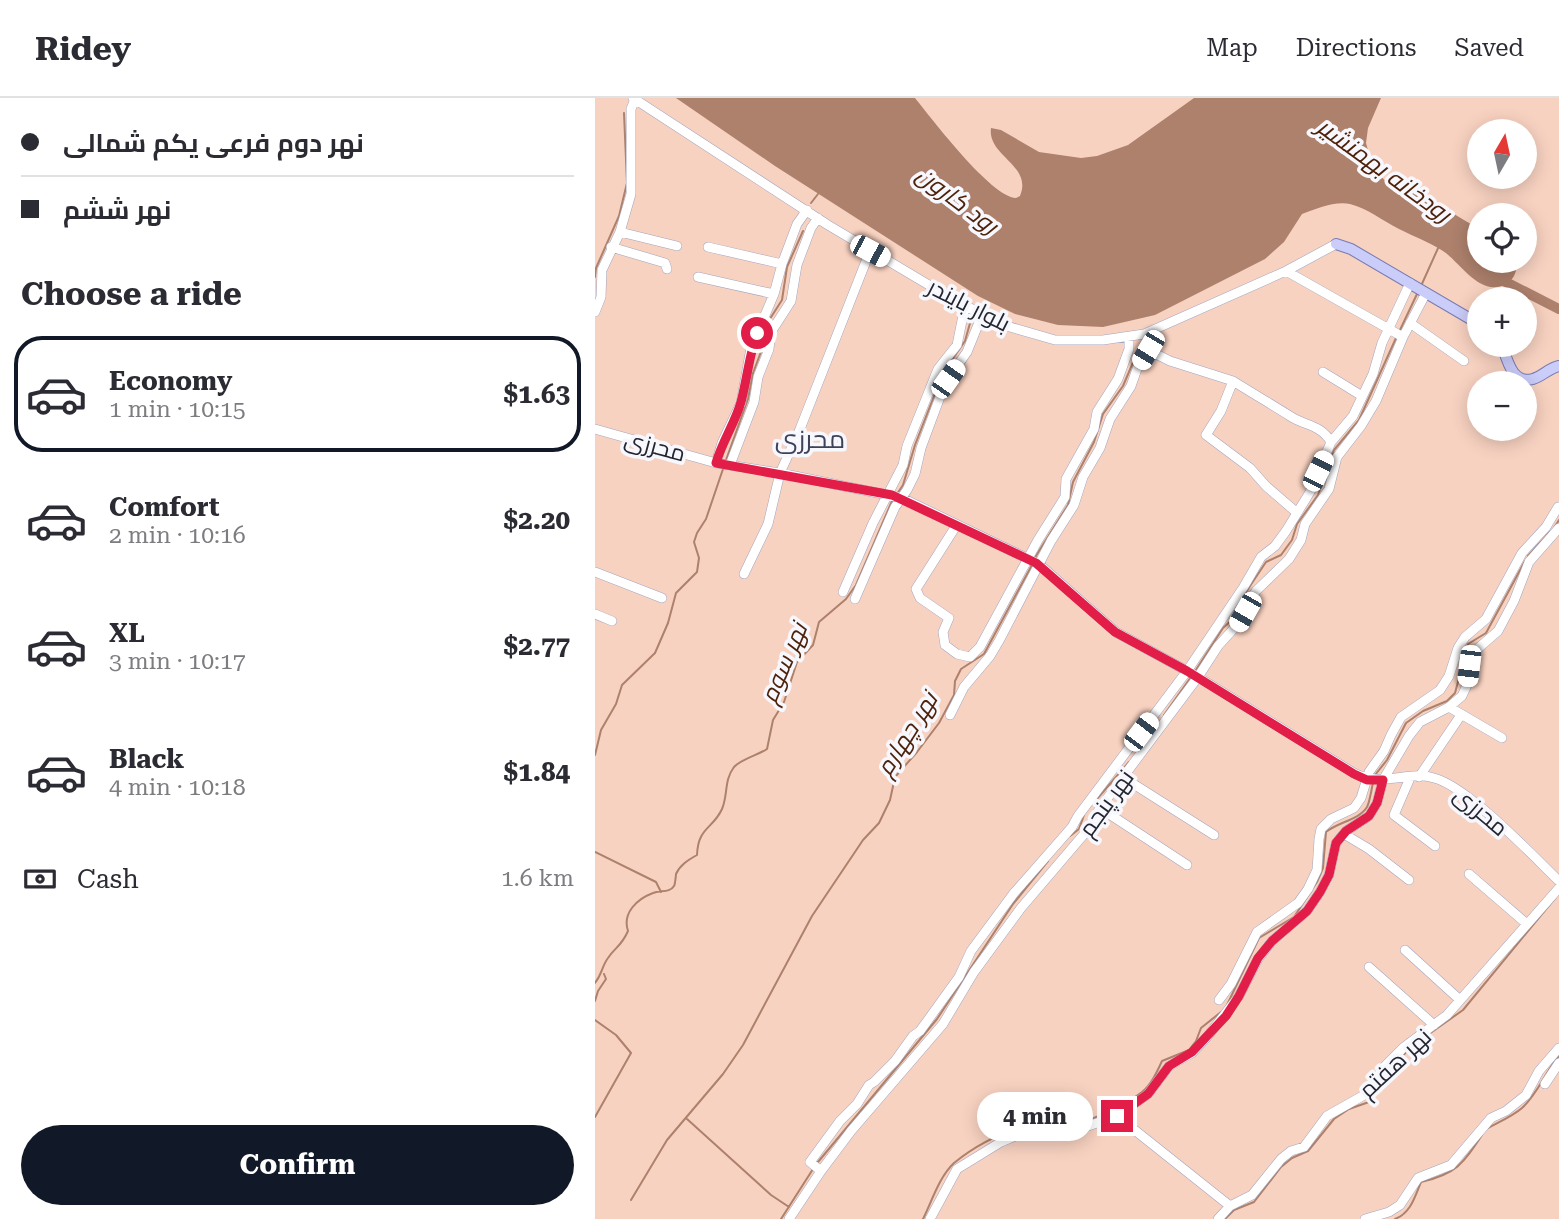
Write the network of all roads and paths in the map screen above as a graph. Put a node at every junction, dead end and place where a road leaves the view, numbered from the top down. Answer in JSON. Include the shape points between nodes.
{"nodes":[{"id":1,"x":634,"y":99,"type":"edge"},
{"id":2,"x":807,"y":210,"type":"junction"},
{"id":3,"x":818,"y":218,"type":"junction"},
{"id":4,"x":620,"y":232,"type":"junction"},
{"id":5,"x":1336,"y":244,"type":"joint"},
{"id":6,"x":677,"y":246,"type":"dead end"},
{"id":7,"x":611,"y":247,"type":"junction"},
{"id":8,"x":708,"y":247,"type":"dead end"},
{"id":9,"x":870,"y":251,"type":"junction"},
{"id":10,"x":782,"y":264,"type":"junction"},
{"id":11,"x":667,"y":269,"type":"dead end"},
{"id":12,"x":1286,"y":271,"type":"junction"},
{"id":13,"x":698,"y":277,"type":"dead end"},
{"id":14,"x":1419,"y":289,"type":"junction"},
{"id":15,"x":774,"y":294,"type":"junction"},
{"id":16,"x":965,"y":306,"type":"junction"},
{"id":17,"x":595,"y":312,"type":"edge"},
{"id":18,"x":982,"y":315,"type":"junction"},
{"id":19,"x":1467,"y":317,"type":"edge"},
{"id":20,"x":1410,"y":323,"type":"junction"},
{"id":21,"x":1146,"y":333,"type":"junction"},
{"id":22,"x":1397,"y":334,"type":"junction"},
{"id":23,"x":1129,"y":337,"type":"junction"},
{"id":24,"x":1148,"y":350,"type":"junction"},
{"id":25,"x":1506,"y":357,"type":"edge"},
{"id":26,"x":1464,"y":361,"type":"dead end"},
{"id":27,"x":1559,"y":366,"type":"edge"},
{"id":28,"x":1323,"y":372,"type":"dead end"},
{"id":29,"x":1233,"y":381,"type":"junction"},
{"id":30,"x":1362,"y":396,"type":"junction"},
{"id":31,"x":595,"y":429,"type":"edge"},
{"id":32,"x":1331,"y":442,"type":"junction"},
{"id":33,"x":723,"y":464,"type":"junction"},
{"id":34,"x":780,"y":473,"type":"junction"},
{"id":35,"x":895,"y":496,"type":"junction"},
{"id":36,"x":1558,"y":506,"type":"edge"},
{"id":37,"x":1296,"y":512,"type":"junction"},
{"id":38,"x":956,"y":526,"type":"junction"},
{"id":39,"x":1559,"y":528,"type":"edge"},
{"id":40,"x":1034,"y":562,"type":"junction"},
{"id":41,"x":595,"y":572,"type":"edge"},
{"id":42,"x":744,"y":574,"type":"dead end"},
{"id":43,"x":843,"y":592,"type":"dead end"},
{"id":44,"x":662,"y":598,"type":"dead end"},
{"id":45,"x":855,"y":598,"type":"dead end"},
{"id":46,"x":595,"y":614,"type":"edge"},
{"id":47,"x":613,"y":621,"type":"dead end"},
{"id":48,"x":1193,"y":674,"type":"junction"},
{"id":49,"x":1449,"y":707,"type":"junction"},
{"id":50,"x":1461,"y":715,"type":"junction"},
{"id":51,"x":950,"y":716,"type":"dead end"},
{"id":52,"x":1502,"y":738,"type":"dead end"},
{"id":53,"x":1414,"y":777,"type":"junction"},
{"id":54,"x":1124,"y":778,"type":"junction"},
{"id":55,"x":1375,"y":780,"type":"junction"},
{"id":56,"x":1100,"y":808,"type":"junction"},
{"id":57,"x":1344,"y":834,"type":"junction"},
{"id":58,"x":1214,"y":835,"type":"dead end"},
{"id":59,"x":1435,"y":846,"type":"dead end"},
{"id":60,"x":1187,"y":866,"type":"dead end"},
{"id":61,"x":1469,"y":874,"type":"dead end"},
{"id":62,"x":1409,"y":880,"type":"dead end"},
{"id":63,"x":1559,"y":881,"type":"edge"},
{"id":64,"x":1559,"y":888,"type":"edge"},
{"id":65,"x":1527,"y":923,"type":"junction"},
{"id":66,"x":1405,"y":950,"type":"dead end"},
{"id":67,"x":1369,"y":967,"type":"dead end"},
{"id":68,"x":1219,"y":1000,"type":"dead end"},
{"id":69,"x":1460,"y":1000,"type":"junction"},
{"id":70,"x":1434,"y":1025,"type":"junction"},
{"id":71,"x":1559,"y":1048,"type":"edge"},
{"id":72,"x":1559,"y":1063,"type":"edge"},
{"id":73,"x":1545,"y":1084,"type":"dead end"},
{"id":74,"x":862,"y":1108,"type":"junction"},
{"id":75,"x":1117,"y":1116,"type":"junction"},
{"id":76,"x":817,"y":1168,"type":"junction"},
{"id":77,"x":1230,"y":1206,"type":"junction"},
{"id":78,"x":789,"y":1219,"type":"edge"},
{"id":79,"x":930,"y":1219,"type":"edge"},
{"id":80,"x":1218,"y":1219,"type":"edge"},
{"id":81,"x":1366,"y":1219,"type":"edge"}],
"edges":[{"from":1,"to":2,"type":"street","name":"بلوار بایندر"},
{"from":1,"to":4,"type":"street","via":[[631,194]]},
{"from":2,"to":3,"type":"street","name":"بلوار بایندر"},
{"from":2,"to":10,"type":"street"},
{"from":3,"to":9,"type":"street","name":"بلوار بایندر"},
{"from":3,"to":33,"type":"street","via":[[797,265],[791,301],[771,332],[754,402]]},
{"from":4,"to":6,"type":"street"},
{"from":4,"to":7,"type":"street"},
{"from":5,"to":12,"type":"street","name":"بلوار بایندر"},
{"from":5,"to":14,"type":"main road","via":[[1351,248]]},
{"from":7,"to":11,"type":"street","via":[[665,263]]},
{"from":7,"to":17,"type":"street"},
{"from":8,"to":10,"type":"street"},
{"from":9,"to":16,"type":"street","name":"بلوار بایندر"},
{"from":9,"to":34,"type":"street"},
{"from":10,"to":15,"type":"street"},
{"from":12,"to":21,"type":"street","name":"بلوار بایندر"},
{"from":12,"to":22,"type":"street"},
{"from":13,"to":15,"type":"street"},
{"from":14,"to":19,"type":"main road"},
{"from":14,"to":20,"type":"street","name":"نهر پنجم"},
{"from":14,"to":22,"type":"street","name":"نهر پنجم"},
{"from":15,"to":33,"type":"street","via":[[751,348],[741,403],[722,443]]},
{"from":16,"to":18,"type":"street","name":"بلوار بایندر"},
{"from":16,"to":35,"type":"street","via":[[957,345],[938,369],[908,446]]},
{"from":18,"to":23,"type":"street","name":"بلوار بایندر","via":[[1055,340]]},
{"from":18,"to":35,"type":"street","via":[[967,352],[940,397],[915,474]]},
{"from":20,"to":22,"type":"street","name":"نهر پنجم"},
{"from":20,"to":26,"type":"street"},
{"from":21,"to":23,"type":"street","name":"بلوار بایندر"},
{"from":21,"to":24,"type":"street"},
{"from":22,"to":30,"type":"street","name":"نهر پنجم","via":[[1382,343]]},
{"from":22,"to":48,"type":"street","name":"نهر پنجم","via":[[1376,401],[1337,457],[1329,489],[1305,524],[1301,540],[1289,559],[1256,591],[1237,625]]},
{"from":23,"to":40,"type":"street","via":[[1118,379],[1066,479],[1065,497],[1038,540]]},
{"from":24,"to":29,"type":"street"},
{"from":24,"to":40,"type":"street","via":[[1110,419],[1074,505]]},
{"from":25,"to":27,"type":"main road","via":[[1512,372],[1522,379],[1533,379]]},
{"from":28,"to":30,"type":"street"},
{"from":29,"to":32,"type":"street","via":[[1292,418],[1310,424]]},
{"from":29,"to":37,"type":"street","via":[[1206,435],[1250,468]]},
{"from":30,"to":32,"type":"street","name":"نهر پنجم","via":[[1353,416]]},
{"from":31,"to":33,"type":"street","name":"محرزی"},
{"from":32,"to":37,"type":"street","name":"نهر پنجم","via":[[1310,492]]},
{"from":33,"to":34,"type":"street","name":"محرزی"},
{"from":34,"to":35,"type":"street","name":"محرزی"},
{"from":34,"to":42,"type":"street","via":[[768,524]]},
{"from":35,"to":38,"type":"street","name":"محرزی"},
{"from":35,"to":43,"type":"street"},
{"from":35,"to":45,"type":"street","via":[[895,507]]},
{"from":36,"to":55,"type":"street","via":[[1522,554],[1486,619],[1465,637],[1440,690],[1401,718],[1369,772]]},
{"from":37,"to":48,"type":"street","name":"نهر پنجم","via":[[1275,545],[1261,556]]},
{"from":38,"to":40,"type":"street","name":"محرزی"},
{"from":38,"to":40,"type":"street","via":[[916,589],[949,618],[943,632],[945,645],[957,654],[970,657],[980,647]]},
{"from":39,"to":49,"type":"street","via":[[1529,562],[1498,631],[1475,651],[1462,696]]},
{"from":40,"to":48,"type":"street","name":"محرزی","via":[[1115,632]]},
{"from":40,"to":51,"type":"street","via":[[999,641],[964,687]]},
{"from":41,"to":44,"type":"street"},
{"from":46,"to":47,"type":"street"},
{"from":48,"to":54,"type":"street","name":"نهر پنجم"},
{"from":48,"to":55,"type":"street","name":"محرزی"},
{"from":48,"to":74,"type":"street","name":"نهر پنجم","via":[[1014,893],[920,1031],[869,1085]]},
{"from":49,"to":50,"type":"street"},
{"from":49,"to":55,"type":"street","via":[[1420,722]]},
{"from":50,"to":52,"type":"street"},
{"from":50,"to":53,"type":"street"},
{"from":53,"to":55,"type":"street","name":"محرزی"},
{"from":53,"to":59,"type":"street","via":[[1394,815]]},
{"from":53,"to":63,"type":"street","name":"محرزی","via":[[1432,777],[1454,787]]},
{"from":54,"to":56,"type":"street","name":"نهر پنجم"},
{"from":54,"to":58,"type":"street"},
{"from":55,"to":57,"type":"street","via":[[1377,803],[1369,816]]},
{"from":55,"to":68,"type":"street","via":[[1354,808],[1321,829],[1317,870],[1308,889],[1298,903],[1257,932]]},
{"from":56,"to":60,"type":"street"},
{"from":56,"to":74,"type":"street","name":"نهر پنجم","via":[[974,972],[943,1024]]},
{"from":57,"to":62,"type":"street"},
{"from":57,"to":75,"type":"street","via":[[1336,843],[1320,892],[1307,911],[1258,958],[1226,1016],[1192,1052],[1169,1066],[1148,1094]]},
{"from":61,"to":65,"type":"street"},
{"from":64,"to":65,"type":"street","name":"نهر هفتم"},
{"from":65,"to":69,"type":"street","name":"نهر هفتم"},
{"from":66,"to":69,"type":"street"},
{"from":67,"to":70,"type":"street"},
{"from":69,"to":70,"type":"street","name":"نهر هفتم"},
{"from":70,"to":77,"type":"street","name":"نهر هفتم","via":[[1385,1066],[1366,1094],[1327,1116],[1304,1147],[1281,1159],[1252,1195]]},
{"from":71,"to":81,"type":"street","via":[[1518,1104],[1491,1118],[1451,1165],[1418,1178],[1400,1205]]},
{"from":72,"to":73,"type":"street"},
{"from":74,"to":76,"type":"street","name":"نهر پنجم"},
{"from":74,"to":76,"type":"street","name":"نهر پنجم","via":[[840,1121],[810,1162]]},
{"from":75,"to":77,"type":"street"},
{"from":75,"to":79,"type":"street","via":[[1065,1134],[1018,1135],[1001,1142],[957,1169]]},
{"from":76,"to":78,"type":"street","name":"نهر پنجم"},
{"from":77,"to":80,"type":"street","name":"نهر هفتم"}]}
